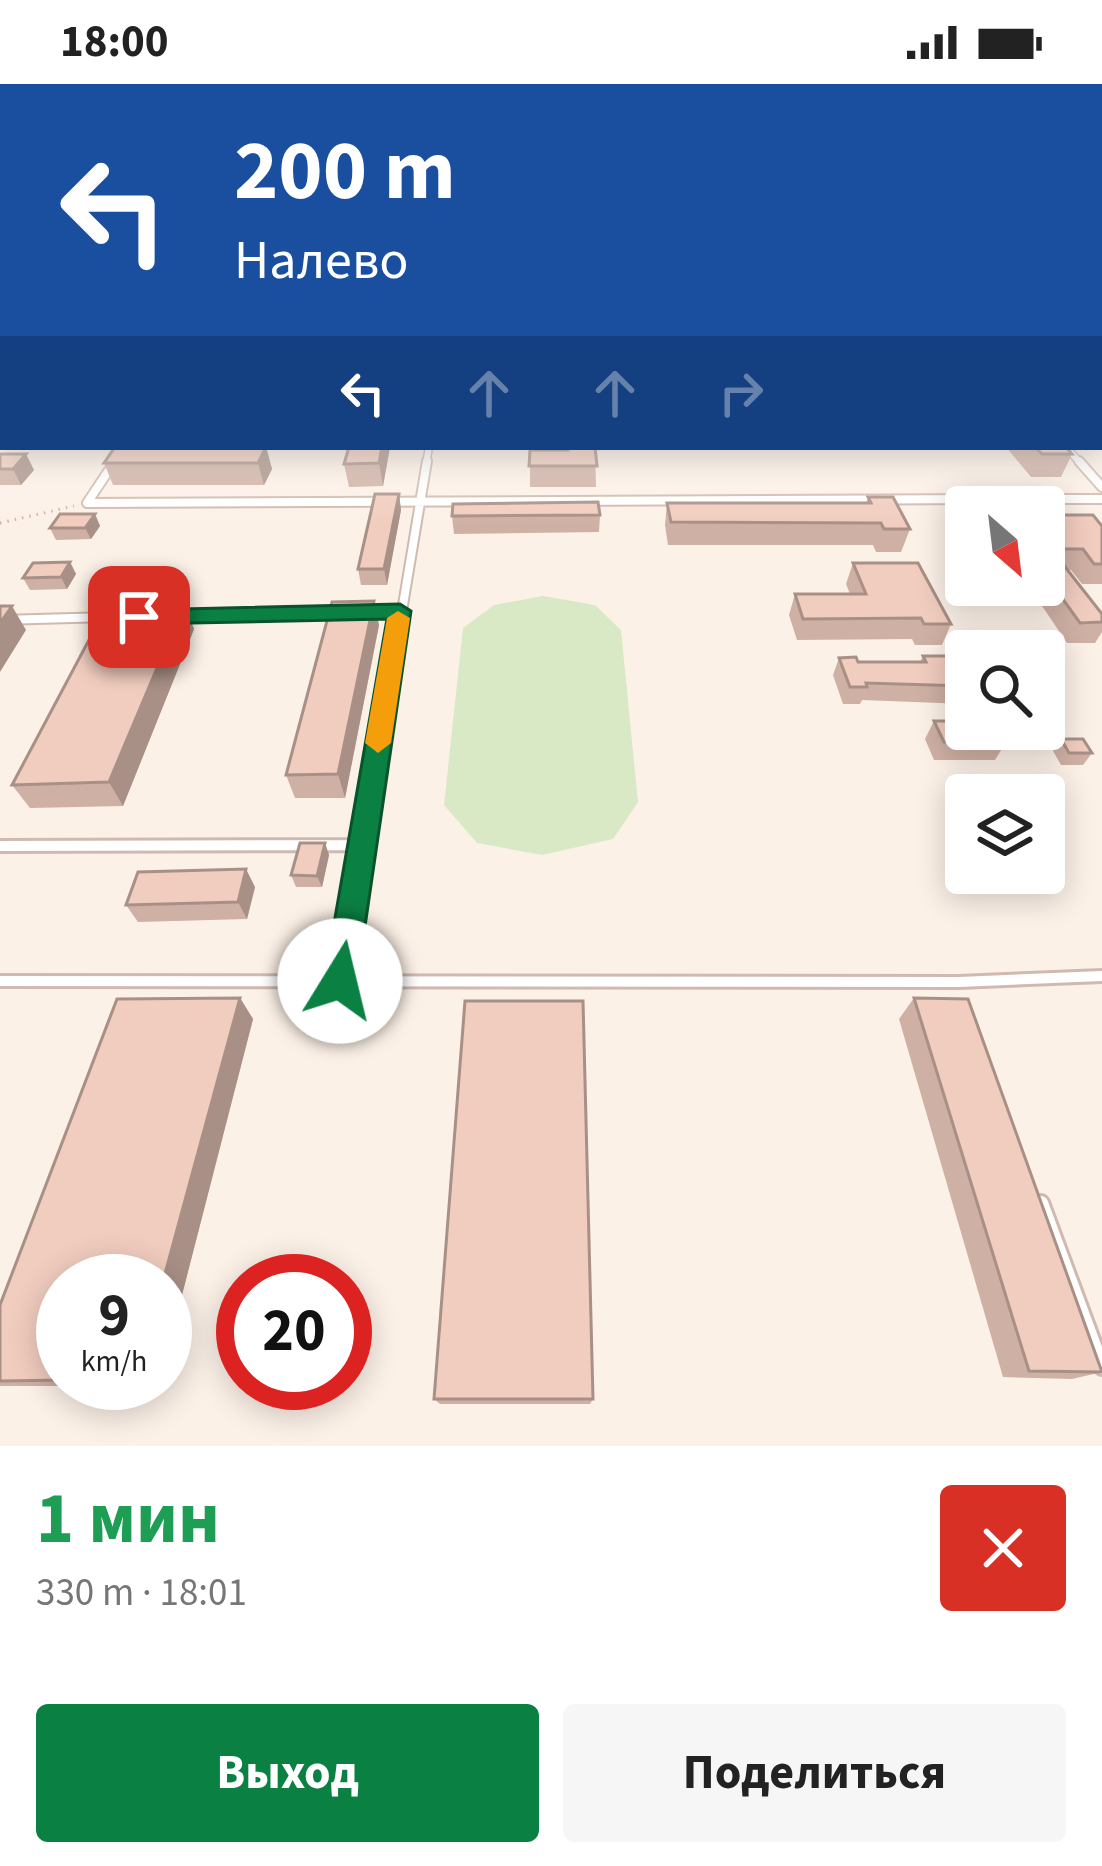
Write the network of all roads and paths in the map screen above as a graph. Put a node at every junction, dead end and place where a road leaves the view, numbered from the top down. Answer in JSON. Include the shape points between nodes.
{"nodes":[{"id":1,"x":122,"y":450,"type":"edge"},
{"id":2,"x":428,"y":450,"type":"edge"},
{"id":3,"x":1069,"y":450,"type":"edge"},
{"id":4,"x":1102,"y":487,"type":"edge"},
{"id":5,"x":1102,"y":499,"type":"edge"},
{"id":6,"x":419,"y":502,"type":"junction"},
{"id":7,"x":87,"y":503,"type":"junction"},
{"id":8,"x":0,"y":523,"type":"edge"},
{"id":9,"x":400,"y":611,"type":"junction"},
{"id":10,"x":163,"y":616,"type":"edge"},
{"id":11,"x":116,"y":617,"type":"edge"},
{"id":12,"x":0,"y":620,"type":"edge"},
{"id":13,"x":362,"y":845,"type":"junction"},
{"id":14,"x":0,"y":846,"type":"edge"},
{"id":15,"x":1102,"y":976,"type":"edge"},
{"id":16,"x":0,"y":981,"type":"edge"},
{"id":17,"x":340,"y":981,"type":"junction"},
{"id":18,"x":959,"y":982,"type":"junction"},
{"id":19,"x":967,"y":1004,"type":"edge"},
{"id":20,"x":1032,"y":1178,"type":"edge"},
{"id":21,"x":1102,"y":1367,"type":"edge"}],
"edges":[{"from":1,"to":7,"type":"lane"},
{"from":2,"to":6,"type":"lane"},
{"from":3,"to":4,"type":"lane"},
{"from":5,"to":6,"type":"lane"},
{"from":6,"to":7,"type":"lane"},
{"from":6,"to":9,"type":"lane"},
{"from":7,"to":8,"type":"path"},
{"from":9,"to":10,"type":"lane"},
{"from":9,"to":13,"type":"lane"},
{"from":11,"to":12,"type":"lane"},
{"from":13,"to":14,"type":"lane"},
{"from":13,"to":17,"type":"lane"},
{"from":15,"to":18,"type":"lane"},
{"from":16,"to":17,"type":"lane"},
{"from":17,"to":18,"type":"lane"},
{"from":18,"to":19,"type":"lane"},
{"from":20,"to":21,"type":"lane"}]}
